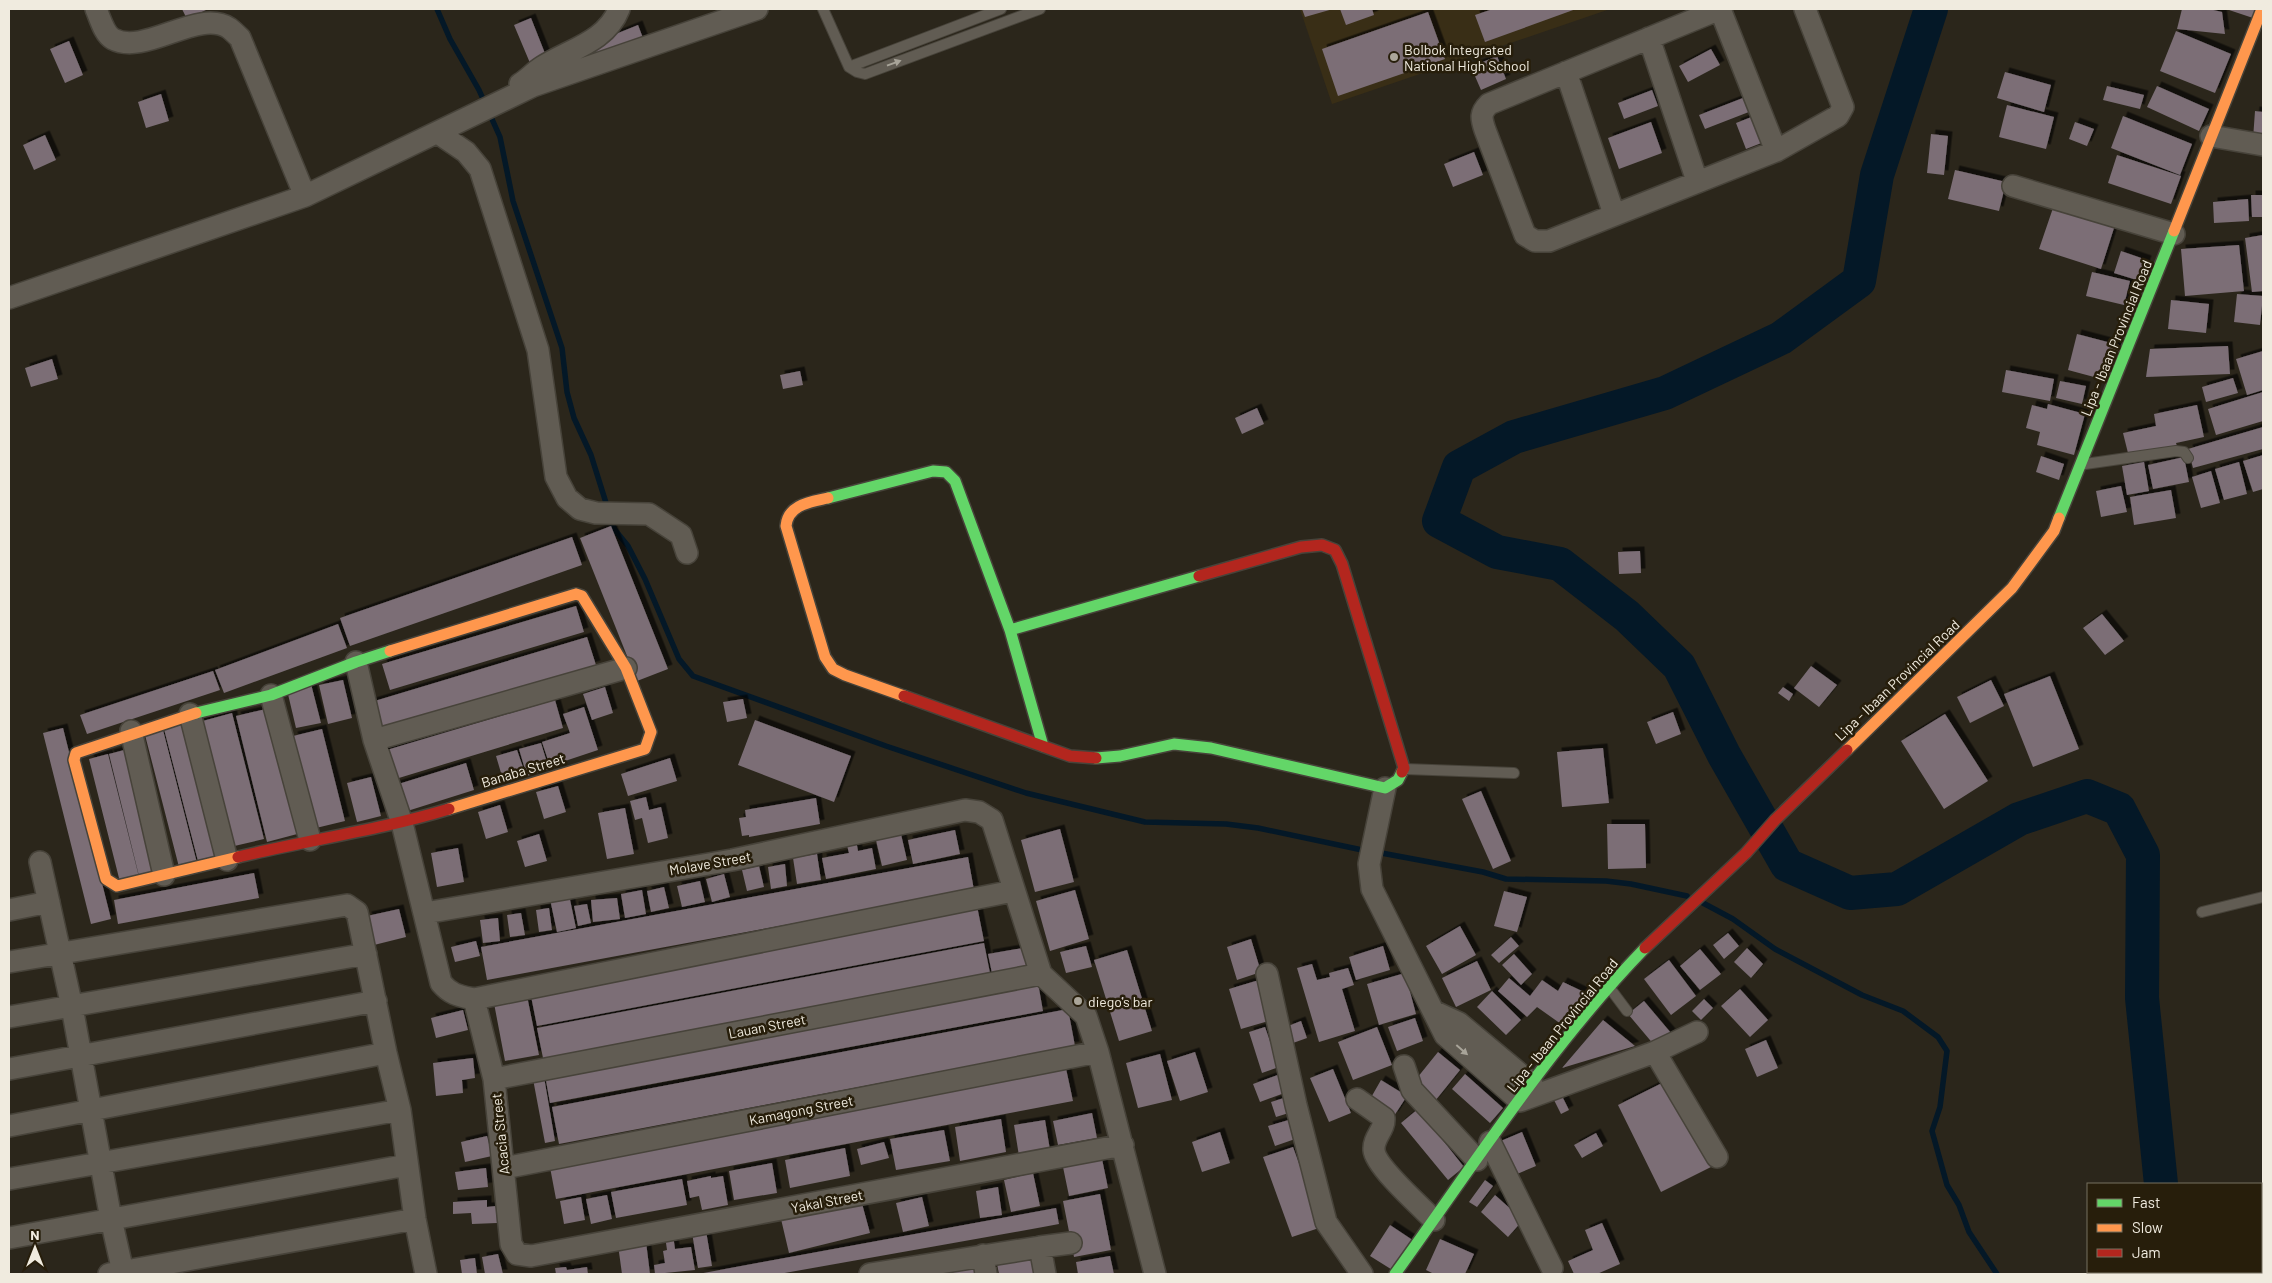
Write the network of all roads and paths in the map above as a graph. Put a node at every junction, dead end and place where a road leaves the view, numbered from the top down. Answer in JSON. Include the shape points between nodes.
{"nodes":[{"id":1,"x":96,"y":9,"type":"edge"},
{"id":2,"x":619,"y":9,"type":"edge"},
{"id":3,"x":757,"y":9,"type":"edge"},
{"id":4,"x":823,"y":9,"type":"edge"},
{"id":5,"x":1001,"y":9,"type":"edge"},
{"id":6,"x":1040,"y":9,"type":"edge"},
{"id":7,"x":1720,"y":9,"type":"edge"},
{"id":8,"x":1805,"y":9,"type":"edge"},
{"id":9,"x":2262,"y":9,"type":"edge"},
{"id":10,"x":963,"y":24,"type":"junction"},
{"id":11,"x":969,"y":35,"type":"junction"},
{"id":12,"x":1649,"y":38,"type":"junction"},
{"id":13,"x":2256,"y":43,"type":"edge"},
{"id":14,"x":849,"y":67,"type":"junction"},
{"id":15,"x":1566,"y":72,"type":"junction"},
{"id":16,"x":470,"y":117,"type":"junction"},
{"id":17,"x":438,"y":133,"type":"junction"},
{"id":18,"x":2211,"y":136,"type":"junction"},
{"id":19,"x":2263,"y":145,"type":"edge"},
{"id":20,"x":1776,"y":151,"type":"junction"},
{"id":21,"x":1697,"y":181,"type":"junction"},
{"id":22,"x":2013,"y":186,"type":"dead end"},
{"id":23,"x":305,"y":196,"type":"junction"},
{"id":24,"x":1614,"y":214,"type":"junction"},
{"id":25,"x":2174,"y":234,"type":"junction"},
{"id":26,"x":9,"y":298,"type":"edge"},
{"id":27,"x":2188,"y":458,"type":"dead end"},
{"id":28,"x":2081,"y":464,"type":"junction"},
{"id":29,"x":687,"y":553,"type":"dead end"},
{"id":30,"x":1010,"y":630,"type":"junction"},
{"id":31,"x":356,"y":662,"type":"junction"},
{"id":32,"x":626,"y":668,"type":"junction"},
{"id":33,"x":271,"y":695,"type":"junction"},
{"id":34,"x":190,"y":714,"type":"junction"},
{"id":35,"x":131,"y":732,"type":"junction"},
{"id":36,"x":374,"y":740,"type":"junction"},
{"id":37,"x":1043,"y":746,"type":"junction"},
{"id":38,"x":1404,"y":768,"type":"junction"},
{"id":39,"x":1514,"y":773,"type":"dead end"},
{"id":40,"x":1385,"y":788,"type":"junction"},
{"id":41,"x":402,"y":823,"type":"junction"},
{"id":42,"x":310,"y":840,"type":"junction"},
{"id":43,"x":227,"y":860,"type":"junction"},
{"id":44,"x":40,"y":862,"type":"dead end"},
{"id":45,"x":164,"y":875,"type":"junction"},
{"id":46,"x":1013,"y":890,"type":"junction"},
{"id":47,"x":2263,"y":897,"type":"edge"},
{"id":48,"x":48,"y":902,"type":"junction"},
{"id":49,"x":9,"y":910,"type":"edge"},
{"id":50,"x":2202,"y":912,"type":"dead end"},
{"id":51,"x":425,"y":913,"type":"junction"},
{"id":52,"x":61,"y":953,"type":"junction"},
{"id":53,"x":366,"y":954,"type":"junction"},
{"id":54,"x":9,"y":962,"type":"edge"},
{"id":55,"x":1041,"y":974,"type":"junction"},
{"id":56,"x":1267,"y":974,"type":"dead end"},
{"id":57,"x":1608,"y":986,"type":"junction"},
{"id":58,"x":474,"y":999,"type":"junction"},
{"id":59,"x":376,"y":1001,"type":"junction"},
{"id":60,"x":72,"y":1007,"type":"junction"},
{"id":61,"x":1627,"y":1011,"type":"dead end"},
{"id":62,"x":1435,"y":1012,"type":"junction"},
{"id":63,"x":9,"y":1017,"type":"edge"},
{"id":64,"x":1697,"y":1032,"type":"dead end"},
{"id":65,"x":1098,"y":1052,"type":"junction"},
{"id":66,"x":1655,"y":1052,"type":"junction"},
{"id":67,"x":386,"y":1053,"type":"junction"},
{"id":68,"x":82,"y":1057,"type":"junction"},
{"id":69,"x":1404,"y":1066,"type":"dead end"},
{"id":70,"x":9,"y":1069,"type":"edge"},
{"id":71,"x":494,"y":1079,"type":"junction"},
{"id":72,"x":1532,"y":1084,"type":"junction"},
{"id":73,"x":1357,"y":1099,"type":"dead end"},
{"id":74,"x":1520,"y":1101,"type":"junction"},
{"id":75,"x":400,"y":1110,"type":"junction"},
{"id":76,"x":92,"y":1111,"type":"junction"},
{"id":77,"x":9,"y":1126,"type":"edge"},
{"id":78,"x":1490,"y":1142,"type":"junction"},
{"id":79,"x":1122,"y":1145,"type":"junction"},
{"id":80,"x":1717,"y":1156,"type":"dead end"},
{"id":81,"x":1478,"y":1160,"type":"junction"},
{"id":82,"x":101,"y":1164,"type":"junction"},
{"id":83,"x":408,"y":1165,"type":"junction"},
{"id":84,"x":504,"y":1168,"type":"junction"},
{"id":85,"x":9,"y":1179,"type":"edge"},
{"id":86,"x":111,"y":1219,"type":"junction"},
{"id":87,"x":416,"y":1219,"type":"junction"},
{"id":88,"x":1434,"y":1220,"type":"junction"},
{"id":89,"x":9,"y":1238,"type":"edge"},
{"id":90,"x":1071,"y":1244,"type":"dead end"},
{"id":91,"x":1040,"y":1247,"type":"junction"},
{"id":92,"x":531,"y":1256,"type":"joint"},
{"id":93,"x":985,"y":1265,"type":"edge"},
{"id":94,"x":933,"y":1268,"type":"edge"},
{"id":95,"x":1552,"y":1268,"type":"dead end"},
{"id":96,"x":116,"y":1273,"type":"edge"},
{"id":97,"x":422,"y":1273,"type":"edge"},
{"id":98,"x":873,"y":1274,"type":"edge"},
{"id":99,"x":1045,"y":1274,"type":"edge"},
{"id":100,"x":1155,"y":1274,"type":"edge"},
{"id":101,"x":1362,"y":1274,"type":"edge"},
{"id":102,"x":1395,"y":1274,"type":"edge"}],
"edges":[{"from":1,"to":23,"type":"street","via":[[112,38],[131,43],[210,23],[228,27],[240,38]]},
{"from":2,"to":16,"type":"street","via":[[615,20],[601,35],[541,68]]},
{"from":3,"to":16,"type":"street","via":[[533,86]]},
{"from":4,"to":14,"type":"lane"},
{"from":5,"to":10,"type":"lane"},
{"from":6,"to":11,"type":"lane"},
{"from":7,"to":12,"type":"street"},
{"from":7,"to":20,"type":"street"},
{"from":8,"to":20,"type":"street","via":[[1843,107],[1838,116],[1824,126]]},
{"from":9,"to":13,"type":"street","name":"Lipa - Ibaan Provincial Road"},
{"from":10,"to":11,"type":"lane"},
{"from":10,"to":14,"type":"lane"},
{"from":14,"to":11,"type":"lane","one_way":true,"via":[[865,74]]},
{"from":12,"to":15,"type":"street"},
{"from":12,"to":21,"type":"street"},
{"from":13,"to":18,"type":"street","name":"Lipa - Ibaan Provincial Road"},
{"from":15,"to":24,"type":"street"},
{"from":15,"to":24,"type":"street","via":[[1489,104],[1481,117],[1485,130],[1525,235],[1535,241],[1549,241]]},
{"from":16,"to":17,"type":"street"},
{"from":17,"to":23,"type":"street"},
{"from":17,"to":29,"type":"street","via":[[466,152],[480,169],[538,350],[556,477],[568,498],[580,509],[596,513],[649,514],[681,535]]},
{"from":18,"to":19,"type":"street"},
{"from":18,"to":25,"type":"street","name":"Lipa - Ibaan Provincial Road"},
{"from":20,"to":21,"type":"street"},
{"from":21,"to":24,"type":"street"},
{"from":22,"to":25,"type":"street"},
{"from":23,"to":26,"type":"street"},
{"from":25,"to":28,"type":"street","name":"Lipa - Ibaan Provincial Road"},
{"from":27,"to":28,"type":"lane","via":[[2184,452],[2176,451]]},
{"from":28,"to":57,"type":"street","name":"Lipa - Ibaan Provincial Road","via":[[2054,531],[2012,588]]},
{"from":30,"to":37,"type":"street"},
{"from":30,"to":37,"type":"street","via":[[954,481],[946,472],[933,471],[801,505],[789,512],[785,521],[786,531],[823,651],[833,669]]},
{"from":30,"to":38,"type":"street","via":[[1301,546],[1322,545],[1335,550],[1342,564]]},
{"from":31,"to":32,"type":"street","via":[[576,594],[582,596]]},
{"from":31,"to":33,"type":"street"},
{"from":31,"to":36,"type":"street"},
{"from":32,"to":36,"type":"street"},
{"from":32,"to":41,"type":"street","name":"Banaba Street","via":[[651,732],[645,749]]},
{"from":33,"to":34,"type":"street"},
{"from":33,"to":42,"type":"street"},
{"from":34,"to":35,"type":"street"},
{"from":34,"to":43,"type":"street"},
{"from":35,"to":45,"type":"street"},
{"from":35,"to":45,"type":"street","name":"Banaba Street","via":[[82,749],[74,760],[106,880],[117,886]]},
{"from":36,"to":41,"type":"street"},
{"from":37,"to":40,"type":"street","via":[[1070,756],[1096,758],[1174,744],[1211,748]]},
{"from":38,"to":39,"type":"lane"},
{"from":38,"to":40,"type":"street","via":[[1398,780]]},
{"from":40,"to":62,"type":"street","via":[[1370,860],[1372,889]]},
{"from":41,"to":42,"type":"street","name":"Banaba Street"},
{"from":41,"to":51,"type":"street"},
{"from":42,"to":43,"type":"street","name":"Banaba Street"},
{"from":43,"to":45,"type":"street","name":"Banaba Street"},
{"from":44,"to":48,"type":"street"},
{"from":46,"to":51,"type":"street","name":"Molave Street","via":[[992,820],[979,812],[965,810],[732,860]]},
{"from":46,"to":55,"type":"street"},
{"from":46,"to":58,"type":"street"},
{"from":47,"to":50,"type":"lane"},
{"from":48,"to":49,"type":"street"},
{"from":48,"to":52,"type":"street"},
{"from":51,"to":58,"type":"street","via":[[441,983],[450,993]]},
{"from":52,"to":53,"type":"street","via":[[347,905],[357,912]]},
{"from":52,"to":54,"type":"street"},
{"from":52,"to":60,"type":"street"},
{"from":53,"to":59,"type":"street"},
{"from":53,"to":60,"type":"street"},
{"from":55,"to":65,"type":"street","via":[[1086,1016]]},
{"from":55,"to":71,"type":"street","name":"Lauan Street"},
{"from":56,"to":101,"type":"street","via":[[1326,1222]]},
{"from":57,"to":61,"type":"lane"},
{"from":57,"to":72,"type":"street","name":"Lipa - Ibaan Provincial Road"},
{"from":58,"to":71,"type":"street","name":"Acacia Street"},
{"from":59,"to":67,"type":"street"},
{"from":59,"to":68,"type":"street"},
{"from":60,"to":63,"type":"street"},
{"from":60,"to":68,"type":"street"},
{"from":62,"to":72,"type":"street","via":[[1459,1023]]},
{"from":62,"to":74,"type":"street","one_way":true,"via":[[1445,1035]]},
{"from":64,"to":66,"type":"street"},
{"from":65,"to":79,"type":"street"},
{"from":65,"to":84,"type":"street","name":"Kamagong Street"},
{"from":66,"to":74,"type":"street"},
{"from":66,"to":80,"type":"street"},
{"from":67,"to":75,"type":"street"},
{"from":67,"to":76,"type":"street"},
{"from":68,"to":70,"type":"street"},
{"from":68,"to":76,"type":"street"},
{"from":69,"to":81,"type":"street","via":[[1412,1090]]},
{"from":71,"to":84,"type":"street","name":"Acacia Street"},
{"from":72,"to":74,"type":"street","name":"Lipa - Ibaan Provincial Road"},
{"from":73,"to":88,"type":"street","via":[[1384,1118],[1374,1153],[1387,1173]]},
{"from":74,"to":78,"type":"street","name":"Lipa - Ibaan Provincial Road"},
{"from":75,"to":82,"type":"street"},
{"from":75,"to":83,"type":"street"},
{"from":76,"to":77,"type":"street"},
{"from":76,"to":82,"type":"street"},
{"from":78,"to":81,"type":"street","name":"Lipa - Ibaan Provincial Road"},
{"from":78,"to":95,"type":"street"},
{"from":79,"to":92,"type":"street","name":"Yakal Street"},
{"from":79,"to":100,"type":"street"},
{"from":81,"to":88,"type":"street","name":"Lipa - Ibaan Provincial Road"},
{"from":82,"to":85,"type":"street"},
{"from":82,"to":86,"type":"street"},
{"from":83,"to":86,"type":"street"},
{"from":83,"to":87,"type":"street"},
{"from":84,"to":92,"type":"street","name":"Acacia Street","via":[[511,1244],[517,1254]]},
{"from":86,"to":89,"type":"street"},
{"from":86,"to":96,"type":"street"},
{"from":87,"to":96,"type":"street"},
{"from":87,"to":97,"type":"street"},
{"from":88,"to":102,"type":"street","name":"Lipa - Ibaan Provincial Road"},
{"from":90,"to":91,"type":"street"},
{"from":91,"to":93,"type":"street"},
{"from":91,"to":99,"type":"street"},
{"from":93,"to":94,"type":"street"},
{"from":94,"to":98,"type":"street"}]}
